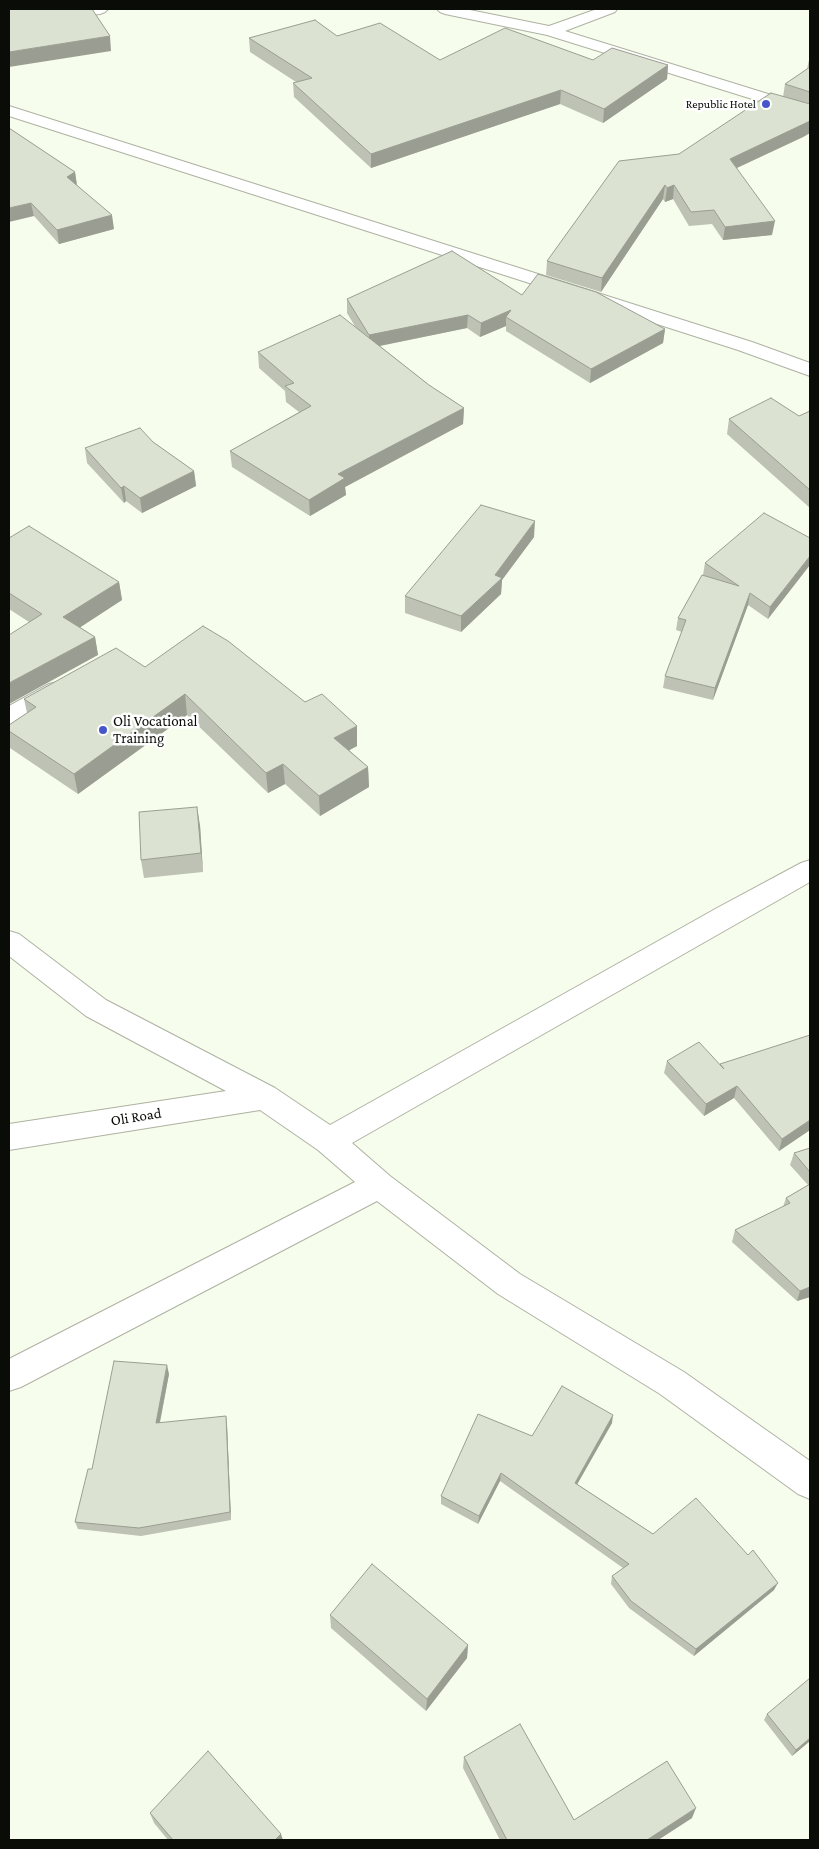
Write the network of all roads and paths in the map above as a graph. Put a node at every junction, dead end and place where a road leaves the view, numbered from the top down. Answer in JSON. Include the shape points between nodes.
{"nodes":[{"id":1,"x":100,"y":9,"type":"edge"},
{"id":2,"x":445,"y":9,"type":"edge"},
{"id":3,"x":610,"y":9,"type":"edge"},
{"id":4,"x":75,"y":12,"type":"edge"},
{"id":5,"x":550,"y":31,"type":"junction"},
{"id":6,"x":9,"y":112,"type":"edge"},
{"id":7,"x":810,"y":112,"type":"edge"},
{"id":8,"x":810,"y":370,"type":"edge"},
{"id":9,"x":76,"y":681,"type":"edge"},
{"id":10,"x":9,"y":717,"type":"edge"},
{"id":11,"x":810,"y":870,"type":"edge"},
{"id":12,"x":9,"y":941,"type":"edge"},
{"id":13,"x":264,"y":1097,"type":"junction"},
{"id":14,"x":9,"y":1136,"type":"edge"},
{"id":15,"x":329,"y":1141,"type":"junction"},
{"id":16,"x":379,"y":1185,"type":"junction"},
{"id":17,"x":9,"y":1376,"type":"edge"},
{"id":18,"x":810,"y":1482,"type":"edge"}],
"edges":[{"from":1,"to":4,"type":"street"},
{"from":2,"to":5,"type":"street"},
{"from":3,"to":5,"type":"street"},
{"from":5,"to":7,"type":"street"},
{"from":6,"to":8,"type":"street","via":[[745,346]]},
{"from":9,"to":10,"type":"street"},
{"from":11,"to":15,"type":"street"},
{"from":12,"to":13,"type":"street","via":[[96,1008]]},
{"from":13,"to":14,"type":"street","name":"Oli Road"},
{"from":13,"to":15,"type":"street"},
{"from":15,"to":16,"type":"street"},
{"from":16,"to":17,"type":"street"},
{"from":16,"to":18,"type":"street","via":[[509,1284],[672,1383]]}]}
